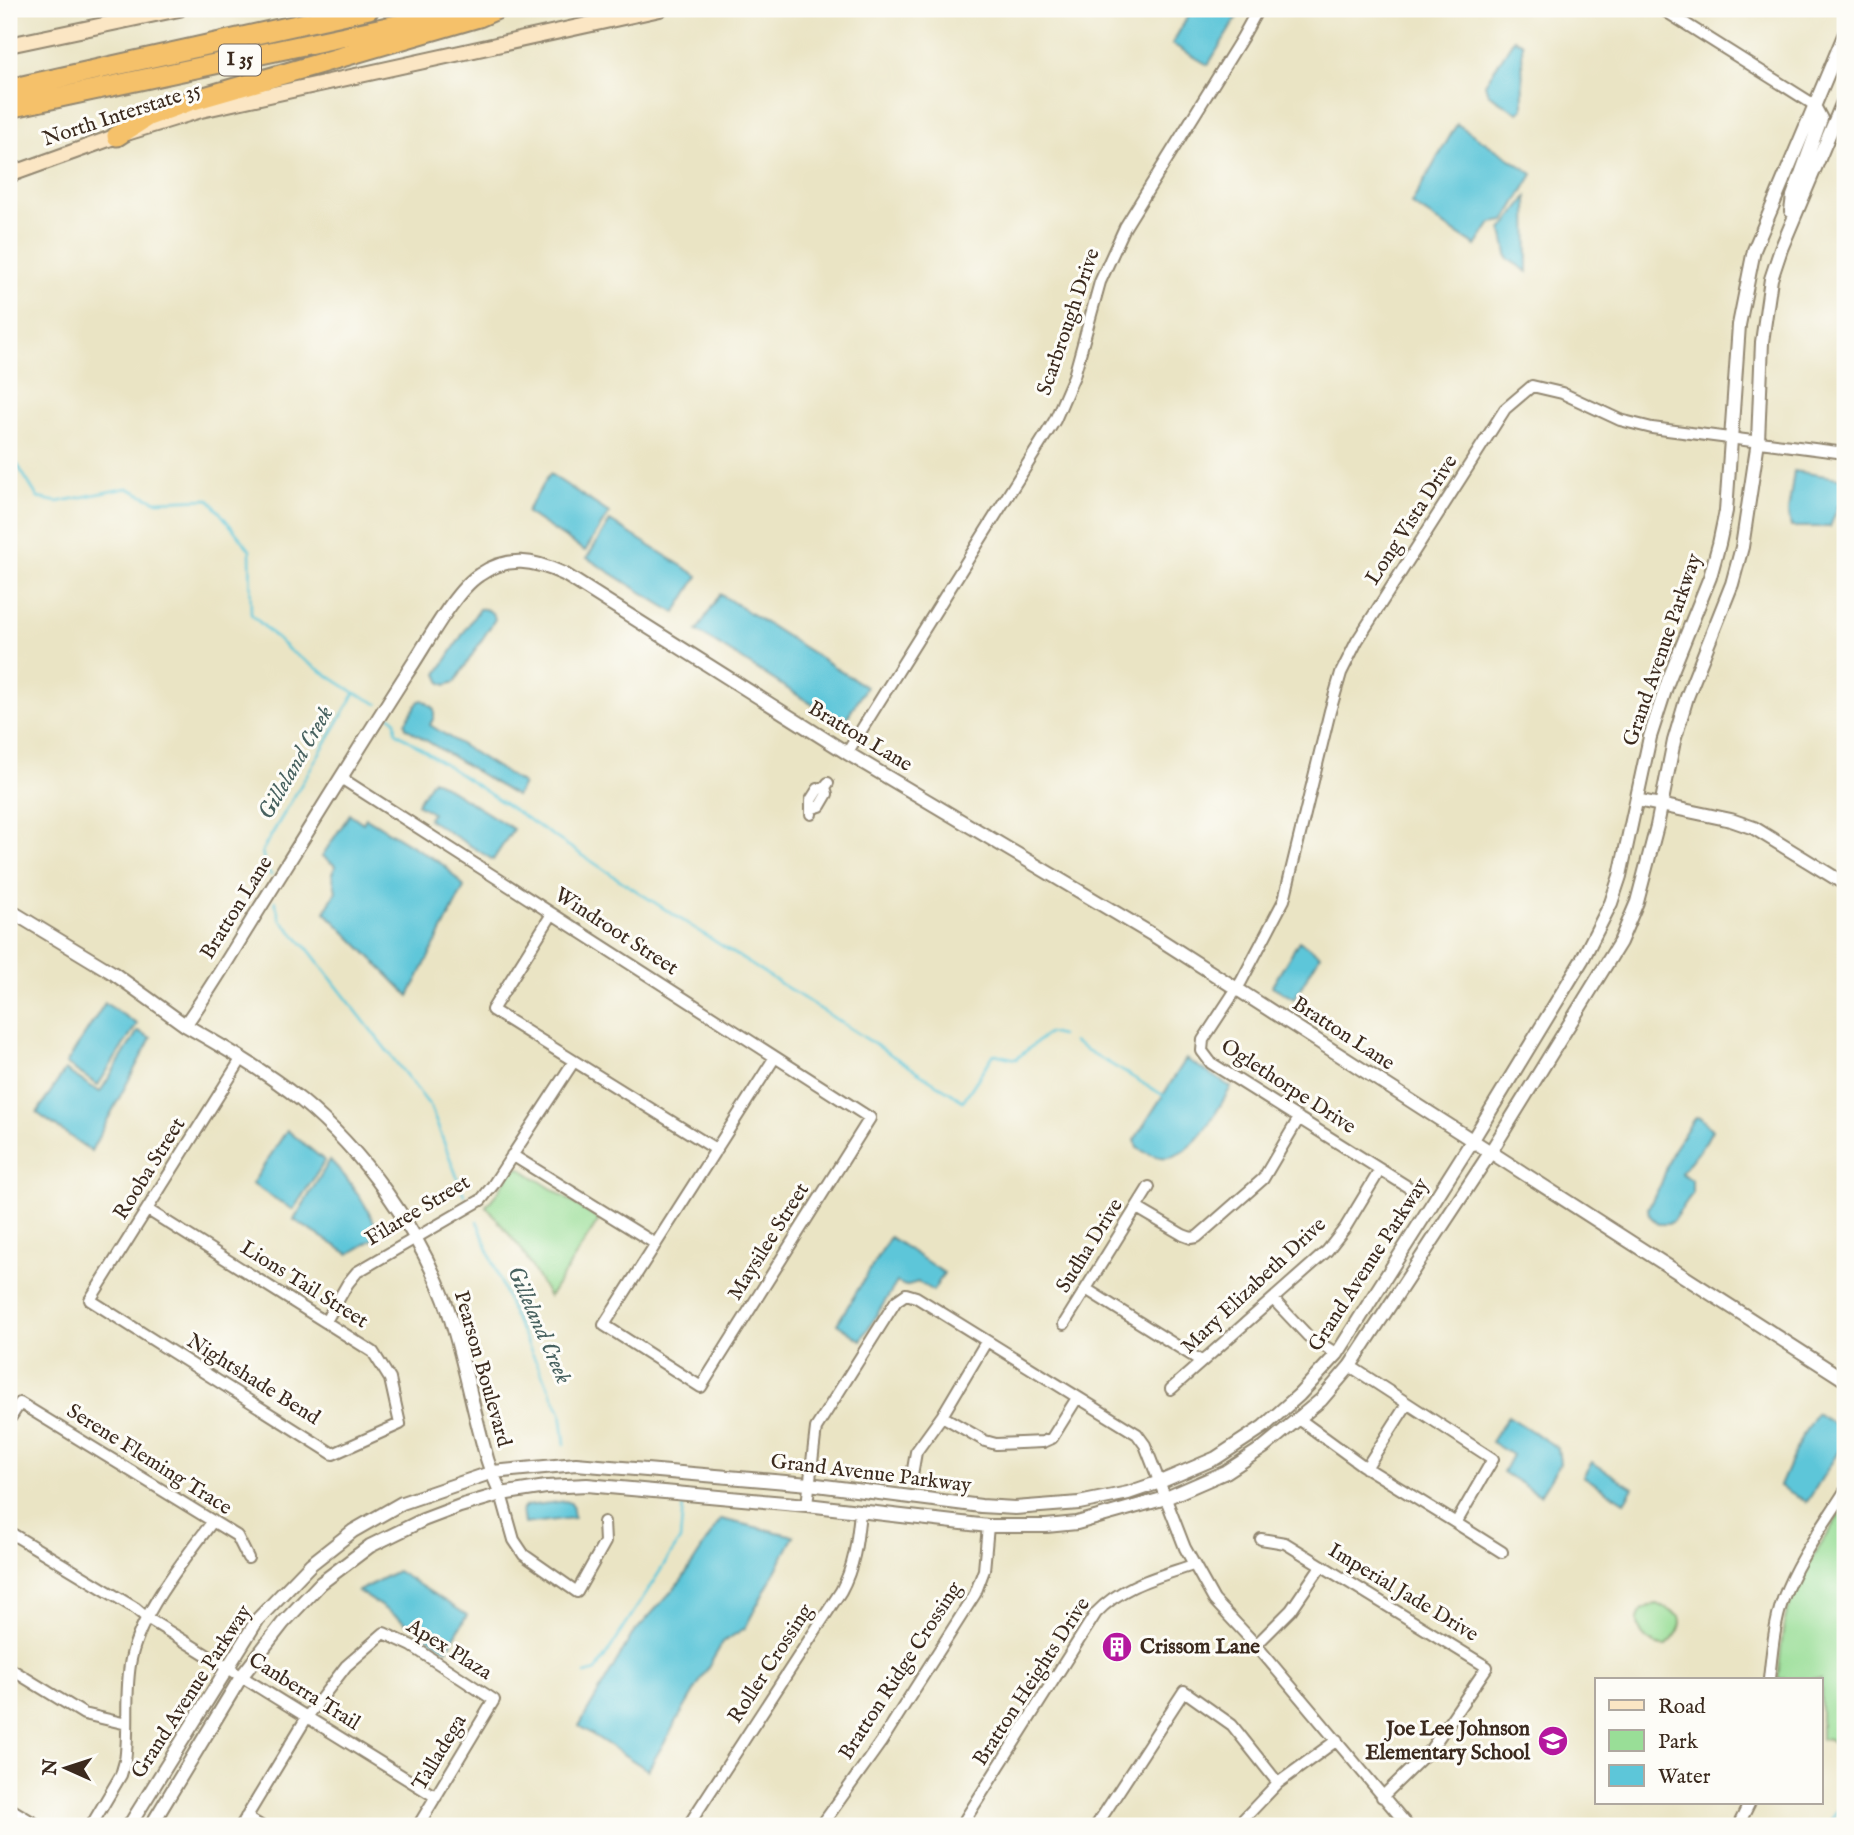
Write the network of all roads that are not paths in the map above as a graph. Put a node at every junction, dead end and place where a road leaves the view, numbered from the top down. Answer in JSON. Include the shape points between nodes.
{"nodes":[{"id":1,"x":179,"y":9,"type":"edge"},
{"id":2,"x":369,"y":9,"type":"edge"},
{"id":3,"x":471,"y":9,"type":"edge"},
{"id":4,"x":497,"y":9,"type":"edge"},
{"id":5,"x":660,"y":9,"type":"edge"},
{"id":6,"x":1258,"y":9,"type":"edge"},
{"id":7,"x":1662,"y":9,"type":"edge"},
{"id":8,"x":1845,"y":33,"type":"edge"},
{"id":9,"x":9,"y":45,"type":"edge"},
{"id":10,"x":9,"y":89,"type":"edge"},
{"id":11,"x":1845,"y":97,"type":"edge"},
{"id":12,"x":1814,"y":104,"type":"junction"},
{"id":13,"x":9,"y":108,"type":"edge"},
{"id":14,"x":1841,"y":121,"type":"edge"},
{"id":15,"x":117,"y":136,"type":"junction"},
{"id":16,"x":9,"y":175,"type":"edge"},
{"id":17,"x":1789,"y":229,"type":"junction"},
{"id":18,"x":1731,"y":438,"type":"junction"},
{"id":19,"x":1758,"y":441,"type":"junction"},
{"id":20,"x":1845,"y":453,"type":"edge"},
{"id":21,"x":847,"y":753,"type":"junction"},
{"id":22,"x":341,"y":778,"type":"junction"},
{"id":23,"x":827,"y":785,"type":"dead end"},
{"id":24,"x":1637,"y":800,"type":"junction"},
{"id":25,"x":1662,"y":805,"type":"junction"},
{"id":26,"x":812,"y":811,"type":"dead end"},
{"id":27,"x":1845,"y":884,"type":"edge"},
{"id":28,"x":9,"y":910,"type":"edge"},
{"id":29,"x":552,"y":914,"type":"junction"},
{"id":30,"x":1237,"y":988,"type":"junction"},
{"id":31,"x":186,"y":1025,"type":"junction"},
{"id":32,"x":775,"y":1057,"type":"junction"},
{"id":33,"x":242,"y":1058,"type":"junction"},
{"id":34,"x":573,"y":1061,"type":"junction"},
{"id":35,"x":870,"y":1118,"type":"joint"},
{"id":36,"x":1299,"y":1118,"type":"junction"},
{"id":37,"x":1472,"y":1142,"type":"junction"},
{"id":38,"x":717,"y":1150,"type":"junction"},
{"id":39,"x":1490,"y":1153,"type":"junction"},
{"id":40,"x":512,"y":1155,"type":"junction"},
{"id":41,"x":1380,"y":1170,"type":"junction"},
{"id":42,"x":1149,"y":1187,"type":"dead end"},
{"id":43,"x":1416,"y":1192,"type":"dead end"},
{"id":44,"x":1137,"y":1208,"type":"junction"},
{"id":45,"x":148,"y":1210,"type":"junction"},
{"id":46,"x":414,"y":1238,"type":"junction"},
{"id":47,"x":656,"y":1244,"type":"junction"},
{"id":48,"x":1086,"y":1289,"type":"junction"},
{"id":49,"x":1273,"y":1299,"type":"junction"},
{"id":50,"x":90,"y":1300,"type":"joint"},
{"id":51,"x":326,"y":1321,"type":"junction"},
{"id":52,"x":1064,"y":1324,"type":"dead end"},
{"id":53,"x":986,"y":1342,"type":"junction"},
{"id":54,"x":1337,"y":1354,"type":"junction"},
{"id":55,"x":1202,"y":1361,"type":"junction"},
{"id":56,"x":1350,"y":1366,"type":"junction"},
{"id":57,"x":1845,"y":1380,"type":"edge"},
{"id":58,"x":1171,"y":1389,"type":"dead end"},
{"id":59,"x":1077,"y":1398,"type":"junction"},
{"id":60,"x":1407,"y":1404,"type":"junction"},
{"id":61,"x":942,"y":1416,"type":"junction"},
{"id":62,"x":1299,"y":1419,"type":"junction"},
{"id":63,"x":9,"y":1420,"type":"edge"},
{"id":64,"x":400,"y":1424,"type":"joint"},
{"id":65,"x":1366,"y":1468,"type":"junction"},
{"id":66,"x":493,"y":1472,"type":"junction"},
{"id":67,"x":912,"y":1475,"type":"dead end"},
{"id":68,"x":1160,"y":1482,"type":"junction"},
{"id":69,"x":809,"y":1484,"type":"junction"},
{"id":70,"x":1845,"y":1491,"type":"edge"},
{"id":71,"x":501,"y":1494,"type":"junction"},
{"id":72,"x":1166,"y":1498,"type":"junction"},
{"id":73,"x":807,"y":1505,"type":"junction"},
{"id":74,"x":860,"y":1512,"type":"junction"},
{"id":75,"x":213,"y":1521,"type":"junction"},
{"id":76,"x":604,"y":1522,"type":"dead end"},
{"id":77,"x":1456,"y":1523,"type":"junction"},
{"id":78,"x":988,"y":1526,"type":"junction"},
{"id":79,"x":9,"y":1532,"type":"edge"},
{"id":80,"x":1261,"y":1539,"type":"dead end"},
{"id":81,"x":1502,"y":1552,"type":"dead end"},
{"id":82,"x":248,"y":1558,"type":"dead end"},
{"id":83,"x":1193,"y":1565,"type":"junction"},
{"id":84,"x":1321,"y":1566,"type":"junction"},
{"id":85,"x":147,"y":1618,"type":"junction"},
{"id":86,"x":1256,"y":1645,"type":"junction"},
{"id":87,"x":227,"y":1666,"type":"junction"},
{"id":88,"x":9,"y":1668,"type":"edge"},
{"id":89,"x":242,"y":1677,"type":"junction"},
{"id":90,"x":1769,"y":1678,"type":"edge"},
{"id":91,"x":494,"y":1700,"type":"joint"},
{"id":92,"x":307,"y":1717,"type":"junction"},
{"id":93,"x":128,"y":1724,"type":"junction"},
{"id":94,"x":1337,"y":1740,"type":"junction"},
{"id":95,"x":1278,"y":1783,"type":"junction"},
{"id":96,"x":436,"y":1797,"type":"junction"},
{"id":97,"x":1382,"y":1797,"type":"junction"},
{"id":98,"x":1749,"y":1804,"type":"edge"},
{"id":99,"x":9,"y":1808,"type":"edge"},
{"id":100,"x":243,"y":1822,"type":"edge"},
{"id":101,"x":39,"y":1826,"type":"edge"},
{"id":102,"x":91,"y":1826,"type":"edge"},
{"id":103,"x":129,"y":1826,"type":"edge"},
{"id":104,"x":151,"y":1826,"type":"edge"},
{"id":105,"x":261,"y":1826,"type":"edge"},
{"id":106,"x":418,"y":1826,"type":"edge"},
{"id":107,"x":688,"y":1826,"type":"edge"},
{"id":108,"x":821,"y":1826,"type":"edge"},
{"id":109,"x":961,"y":1826,"type":"edge"},
{"id":110,"x":1096,"y":1826,"type":"edge"},
{"id":111,"x":1237,"y":1826,"type":"edge"},
{"id":112,"x":1408,"y":1826,"type":"edge"},
{"id":113,"x":1738,"y":1826,"type":"edge"}],
"edges":[{"from":1,"to":9,"type":"main road"},
{"from":2,"to":10,"type":"highway","number":"I 35"},
{"from":3,"to":13,"type":"highway","number":"I 35"},
{"from":4,"to":15,"type":"highway","via":[[187,102],[149,116]]},
{"from":5,"to":15,"type":"main road","name":"North Interstate 35","via":[[201,110]]},
{"from":6,"to":21,"type":"street","name":"Scarbrough Drive","via":[[1125,227],[1100,282],[1074,376],[1055,420]]},
{"from":7,"to":12,"type":"street"},
{"from":8,"to":12,"type":"street","name":"Grand Avenue Parkway"},
{"from":11,"to":14,"type":"street","name":"Grand Avenue Parkway"},
{"from":12,"to":17,"type":"street","via":[[1821,119],[1793,196]]},
{"from":12,"to":18,"type":"street","name":"Grand Avenue Parkway","via":[[1748,273],[1739,325]]},
{"from":14,"to":17,"type":"street","name":"Grand Avenue Parkway"},
{"from":15,"to":16,"type":"main road","name":"North Interstate 35"},
{"from":17,"to":19,"type":"street","name":"Grand Avenue Parkway","via":[[1766,314]]},
{"from":18,"to":19,"type":"street","name":"Long Vista Drive"},
{"from":18,"to":24,"type":"street","name":"Grand Avenue Parkway","via":[[1719,544],[1657,712]]},
{"from":18,"to":30,"type":"street","name":"Long Vista Drive","via":[[1620,420],[1562,393],[1532,386],[1505,409],[1341,673],[1284,900]]},
{"from":19,"to":20,"type":"street","name":"Long Vista Drive"},
{"from":19,"to":25,"type":"street","name":"Grand Avenue Parkway","via":[[1742,547],[1687,697]]},
{"from":21,"to":22,"type":"street","name":"Bratton Lane","via":[[564,574],[534,562],[507,562],[476,577],[460,595]]},
{"from":21,"to":30,"type":"street","name":"Bratton Lane"},
{"from":22,"to":29,"type":"street","name":"Windroot Street"},
{"from":22,"to":31,"type":"street","name":"Bratton Lane"},
{"from":23,"to":26,"type":"street","via":[[811,800]]},
{"from":24,"to":25,"type":"street"},
{"from":24,"to":37,"type":"street","name":"Grand Avenue Parkway","via":[[1620,876],[1601,923]]},
{"from":25,"to":27,"type":"street","via":[[1754,828]]},
{"from":25,"to":39,"type":"street","name":"Grand Avenue Parkway","via":[[1637,902],[1620,942]]},
{"from":28,"to":31,"type":"street","via":[[113,973]]},
{"from":29,"to":32,"type":"street","name":"Windroot Street"},
{"from":29,"to":34,"type":"street","via":[[492,1010]]},
{"from":30,"to":36,"type":"street","name":"Oglethorpe Drive","via":[[1203,1040],[1202,1051],[1210,1063]]},
{"from":30,"to":37,"type":"street","name":"Bratton Lane"},
{"from":31,"to":33,"type":"street","name":"Pearson Boulevard"},
{"from":32,"to":35,"type":"street","name":"Windroot Street"},
{"from":32,"to":38,"type":"street"},
{"from":33,"to":45,"type":"street","name":"Rooba Street"},
{"from":33,"to":46,"type":"street","name":"Pearson Boulevard","via":[[301,1100],[341,1138],[384,1190]]},
{"from":34,"to":38,"type":"street"},
{"from":34,"to":40,"type":"street","name":"Filaree Street"},
{"from":35,"to":47,"type":"street","name":"Maysilee Street","via":[[701,1387],[604,1325]]},
{"from":36,"to":41,"type":"street","name":"Oglethorpe Drive"},
{"from":36,"to":44,"type":"street","via":[[1263,1178],[1197,1237],[1183,1235]]},
{"from":37,"to":39,"type":"street","name":"Bratton Lane"},
{"from":37,"to":54,"type":"street","name":"Grand Avenue Parkway"},
{"from":38,"to":47,"type":"street"},
{"from":39,"to":56,"type":"street","name":"Grand Avenue Parkway"},
{"from":39,"to":57,"type":"street","name":"Bratton Lane"},
{"from":40,"to":46,"type":"street","name":"Filaree Street","via":[[481,1200]]},
{"from":40,"to":47,"type":"street"},
{"from":41,"to":43,"type":"street","name":"Oglethorpe Drive"},
{"from":41,"to":49,"type":"street","name":"Mary Elizabeth Drive","via":[[1327,1251]]},
{"from":42,"to":44,"type":"street","name":"Sudha Drive"},
{"from":44,"to":48,"type":"street","name":"Sudha Drive"},
{"from":45,"to":50,"type":"street","name":"Rooba Street"},
{"from":45,"to":51,"type":"street","name":"Lions Tail Street"},
{"from":46,"to":51,"type":"street","name":"Filaree Street","via":[[357,1272]]},
{"from":46,"to":66,"type":"street","name":"Pearson Boulevard","via":[[444,1300]]},
{"from":48,"to":52,"type":"street","name":"Sudha Drive"},
{"from":48,"to":55,"type":"street"},
{"from":49,"to":54,"type":"street","via":[[1308,1336]]},
{"from":49,"to":55,"type":"street","name":"Mary Elizabeth Drive"},
{"from":50,"to":64,"type":"street","name":"Nightshade Bend","via":[[333,1454]]},
{"from":51,"to":64,"type":"street","name":"Lions Tail Street","via":[[373,1352],[390,1379]]},
{"from":53,"to":59,"type":"street"},
{"from":53,"to":61,"type":"street"},
{"from":53,"to":69,"type":"street","via":[[915,1297],[906,1294],[896,1301],[817,1428]]},
{"from":54,"to":56,"type":"street"},
{"from":54,"to":68,"type":"street","name":"Grand Avenue Parkway","via":[[1253,1434],[1216,1458]]},
{"from":55,"to":58,"type":"street","name":"Mary Elizabeth Drive"},
{"from":56,"to":60,"type":"street"},
{"from":56,"to":62,"type":"street","name":"Grand Avenue Parkway"},
{"from":59,"to":61,"type":"street","via":[[1052,1438],[1043,1442],[996,1444]]},
{"from":59,"to":68,"type":"street","via":[[1137,1434]]},
{"from":60,"to":65,"type":"street"},
{"from":60,"to":77,"type":"street","via":[[1493,1459]]},
{"from":61,"to":67,"type":"street","via":[[916,1452]]},
{"from":62,"to":65,"type":"street"},
{"from":62,"to":72,"type":"street","name":"Grand Avenue Parkway","via":[[1226,1472]]},
{"from":63,"to":75,"type":"street","name":"Serene Fleming Trace","via":[[20,1403]]},
{"from":65,"to":77,"type":"street"},
{"from":66,"to":69,"type":"street","name":"Grand Avenue Parkway","via":[[576,1464]]},
{"from":66,"to":71,"type":"street","name":"Pearson Boulevard"},
{"from":66,"to":87,"type":"street","name":"Grand Avenue Parkway","via":[[402,1503],[353,1531],[311,1564],[258,1619]]},
{"from":68,"to":69,"type":"street","name":"Grand Avenue Parkway","via":[[1079,1503],[1015,1508]]},
{"from":68,"to":72,"type":"street"},
{"from":69,"to":73,"type":"street"},
{"from":70,"to":90,"type":"street","via":[[1802,1558],[1784,1597]]},
{"from":71,"to":73,"type":"street","name":"Grand Avenue Parkway","via":[[587,1485]]},
{"from":71,"to":76,"type":"street","via":[[514,1540],[524,1555],[577,1592],[605,1542]]},
{"from":71,"to":89,"type":"street","name":"Grand Avenue Parkway","via":[[423,1520],[370,1546],[321,1583]]},
{"from":72,"to":78,"type":"street","name":"Grand Avenue Parkway","via":[[1077,1523]]},
{"from":72,"to":83,"type":"street"},
{"from":73,"to":74,"type":"street","name":"Grand Avenue Parkway"},
{"from":74,"to":78,"type":"street","name":"Grand Avenue Parkway"},
{"from":74,"to":107,"type":"street","name":"Roller Crossing","via":[[857,1548],[841,1591]]},
{"from":75,"to":82,"type":"street","name":"Serene Fleming Trace","via":[[237,1536]]},
{"from":75,"to":85,"type":"street"},
{"from":77,"to":81,"type":"street"},
{"from":78,"to":108,"type":"street","name":"Bratton Ridge Crossing","via":[[984,1570],[975,1594],[881,1742]]},
{"from":79,"to":85,"type":"street","name":"Canberra Trail"},
{"from":80,"to":84,"type":"street","name":"Imperial Jade Drive","via":[[1285,1544]]},
{"from":83,"to":86,"type":"street","via":[[1214,1600]]},
{"from":83,"to":109,"type":"street","name":"Bratton Heights Drive","via":[[1130,1587],[1096,1613]]},
{"from":84,"to":86,"type":"street","via":[[1291,1610]]},
{"from":84,"to":97,"type":"street","name":"Imperial Jade Drive","via":[[1487,1667],[1431,1749]]},
{"from":85,"to":87,"type":"street","name":"Canberra Trail"},
{"from":85,"to":93,"type":"street","via":[[131,1657]]},
{"from":86,"to":94,"type":"street"},
{"from":87,"to":89,"type":"street","name":"Canberra Trail"},
{"from":87,"to":103,"type":"street","name":"Grand Avenue Parkway"},
{"from":88,"to":93,"type":"street","via":[[84,1714]]},
{"from":89,"to":92,"type":"street","name":"Canberra Trail"},
{"from":89,"to":104,"type":"street","name":"Grand Avenue Parkway"},
{"from":91,"to":92,"type":"street","name":"Apex Plaza","via":[[384,1633],[346,1666]]},
{"from":91,"to":96,"type":"street","name":"Talladega"},
{"from":92,"to":96,"type":"street","name":"Canberra Trail"},
{"from":92,"to":100,"type":"street"},
{"from":93,"to":102,"type":"street","via":[[121,1775]]},
{"from":94,"to":95,"type":"street"},
{"from":94,"to":97,"type":"street"},
{"from":95,"to":110,"type":"street","via":[[1232,1725],[1184,1691]]},
{"from":95,"to":111,"type":"street"},
{"from":96,"to":106,"type":"street","name":"Talladega"},
{"from":97,"to":112,"type":"street"},
{"from":98,"to":113,"type":"street"},
{"from":99,"to":101,"type":"street"},
{"from":100,"to":105,"type":"street"}]}
